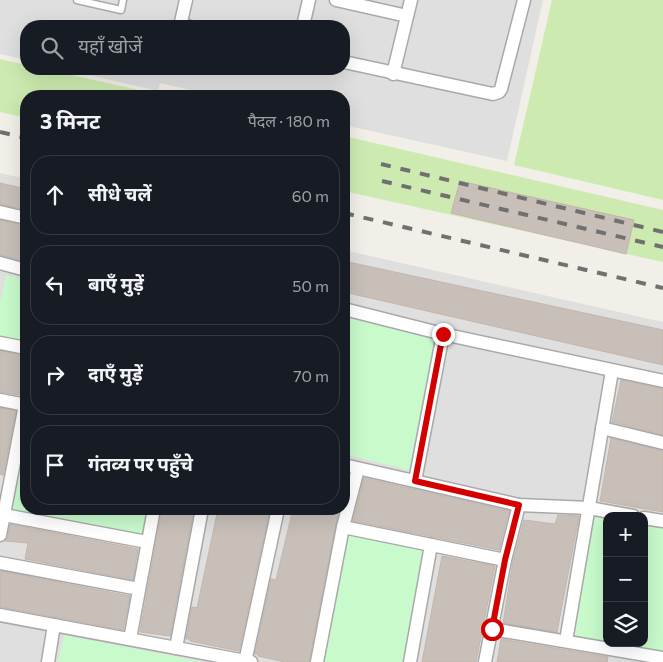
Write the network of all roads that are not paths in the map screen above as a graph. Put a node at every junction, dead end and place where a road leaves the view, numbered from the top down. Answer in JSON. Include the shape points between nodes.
{"nodes":[{"id":1,"x":77,"y":0,"type":"edge"},
{"id":2,"x":123,"y":0,"type":"edge"},
{"id":3,"x":186,"y":0,"type":"edge"},
{"id":4,"x":309,"y":0,"type":"edge"},
{"id":5,"x":336,"y":0,"type":"edge"},
{"id":6,"x":411,"y":0,"type":"edge"},
{"id":7,"x":524,"y":0,"type":"edge"},
{"id":8,"x":407,"y":16,"type":"junction"},
{"id":9,"x":181,"y":20,"type":"edge"},
{"id":10,"x":304,"y":20,"type":"edge"},
{"id":11,"x":350,"y":63,"type":"edge"},
{"id":12,"x":393,"y":74,"type":"junction"},
{"id":13,"x":0,"y":212,"type":"edge"},
{"id":14,"x":20,"y":217,"type":"edge"},
{"id":15,"x":0,"y":265,"type":"edge"},
{"id":16,"x":20,"y":269,"type":"edge"},
{"id":17,"x":350,"y":311,"type":"edge"},
{"id":18,"x":443,"y":334,"type":"junction"},
{"id":19,"x":0,"y":343,"type":"edge"},
{"id":20,"x":20,"y":347,"type":"edge"},
{"id":21,"x":612,"y":372,"type":"junction"},
{"id":22,"x":663,"y":381,"type":"edge"},
{"id":23,"x":0,"y":400,"type":"edge"},
{"id":24,"x":20,"y":404,"type":"edge"},
{"id":25,"x":602,"y":428,"type":"junction"},
{"id":26,"x":663,"y":443,"type":"edge"},
{"id":27,"x":20,"y":455,"type":"edge"},
{"id":28,"x":350,"y":467,"type":"edge"},
{"id":29,"x":358,"y":469,"type":"junction"},
{"id":30,"x":415,"y":481,"type":"junction"},
{"id":31,"x":350,"y":500,"type":"edge"},
{"id":32,"x":519,"y":505,"type":"junction"},
{"id":33,"x":589,"y":508,"type":"junction"},
{"id":34,"x":611,"y":512,"type":"edge"},
{"id":35,"x":4,"y":515,"type":"junction"},
{"id":36,"x":153,"y":515,"type":"edge"},
{"id":37,"x":201,"y":515,"type":"edge"},
{"id":38,"x":277,"y":515,"type":"edge"},
{"id":39,"x":346,"y":515,"type":"edge"},
{"id":40,"x":648,"y":519,"type":"edge"},
{"id":41,"x":663,"y":521,"type":"edge"},
{"id":42,"x":343,"y":527,"type":"junction"},
{"id":43,"x":0,"y":535,"type":"edge"},
{"id":44,"x":148,"y":542,"type":"junction"},
{"id":45,"x":431,"y":545,"type":"junction"},
{"id":46,"x":505,"y":560,"type":"junction"},
{"id":47,"x":0,"y":563,"type":"edge"},
{"id":48,"x":139,"y":589,"type":"junction"},
{"id":49,"x":0,"y":615,"type":"edge"},
{"id":50,"x":54,"y":625,"type":"junction"},
{"id":51,"x":492,"y":629,"type":"junction"},
{"id":52,"x":130,"y":639,"type":"junction"},
{"id":53,"x":566,"y":641,"type":"junction"},
{"id":54,"x":176,"y":648,"type":"junction"},
{"id":55,"x":663,"y":658,"type":"edge"},
{"id":56,"x":48,"y":662,"type":"edge"},
{"id":57,"x":247,"y":662,"type":"edge"},
{"id":58,"x":317,"y":662,"type":"edge"},
{"id":59,"x":410,"y":662,"type":"edge"},
{"id":60,"x":485,"y":662,"type":"edge"}],
"edges":[{"from":1,"to":2,"type":"lane","via":[[121,10]]},
{"from":3,"to":9,"type":"street"},
{"from":4,"to":10,"type":"street"},
{"from":5,"to":8,"type":"street"},
{"from":6,"to":8,"type":"street"},
{"from":7,"to":12,"type":"street","via":[[497,94]]},
{"from":8,"to":12,"type":"street"},
{"from":11,"to":12,"type":"street"},
{"from":13,"to":14,"type":"street"},
{"from":15,"to":16,"type":"street"},
{"from":17,"to":18,"type":"street"},
{"from":18,"to":21,"type":"street"},
{"from":18,"to":30,"type":"street"},
{"from":19,"to":20,"type":"street"},
{"from":21,"to":22,"type":"street"},
{"from":21,"to":25,"type":"street"},
{"from":23,"to":24,"type":"street"},
{"from":25,"to":26,"type":"street"},
{"from":25,"to":33,"type":"street"},
{"from":27,"to":35,"type":"street"},
{"from":28,"to":29,"type":"street"},
{"from":29,"to":30,"type":"street"},
{"from":29,"to":31,"type":"street"},
{"from":30,"to":32,"type":"street"},
{"from":32,"to":33,"type":"street"},
{"from":32,"to":46,"type":"street"},
{"from":33,"to":34,"type":"street"},
{"from":33,"to":53,"type":"street"},
{"from":35,"to":43,"type":"street"},
{"from":35,"to":44,"type":"street"},
{"from":36,"to":44,"type":"street"},
{"from":37,"to":54,"type":"street"},
{"from":38,"to":57,"type":"street"},
{"from":39,"to":42,"type":"street"},
{"from":40,"to":41,"type":"street"},
{"from":42,"to":45,"type":"street"},
{"from":42,"to":58,"type":"street"},
{"from":44,"to":48,"type":"street"},
{"from":45,"to":46,"type":"street"},
{"from":45,"to":59,"type":"street"},
{"from":46,"to":51,"type":"street"},
{"from":47,"to":48,"type":"street"},
{"from":48,"to":52,"type":"street"},
{"from":49,"to":50,"type":"street"},
{"from":50,"to":52,"type":"street"},
{"from":50,"to":56,"type":"street"},
{"from":51,"to":53,"type":"street"},
{"from":51,"to":60,"type":"street"},
{"from":52,"to":54,"type":"street"},
{"from":53,"to":55,"type":"street"},
{"from":54,"to":57,"type":"street"}]}
